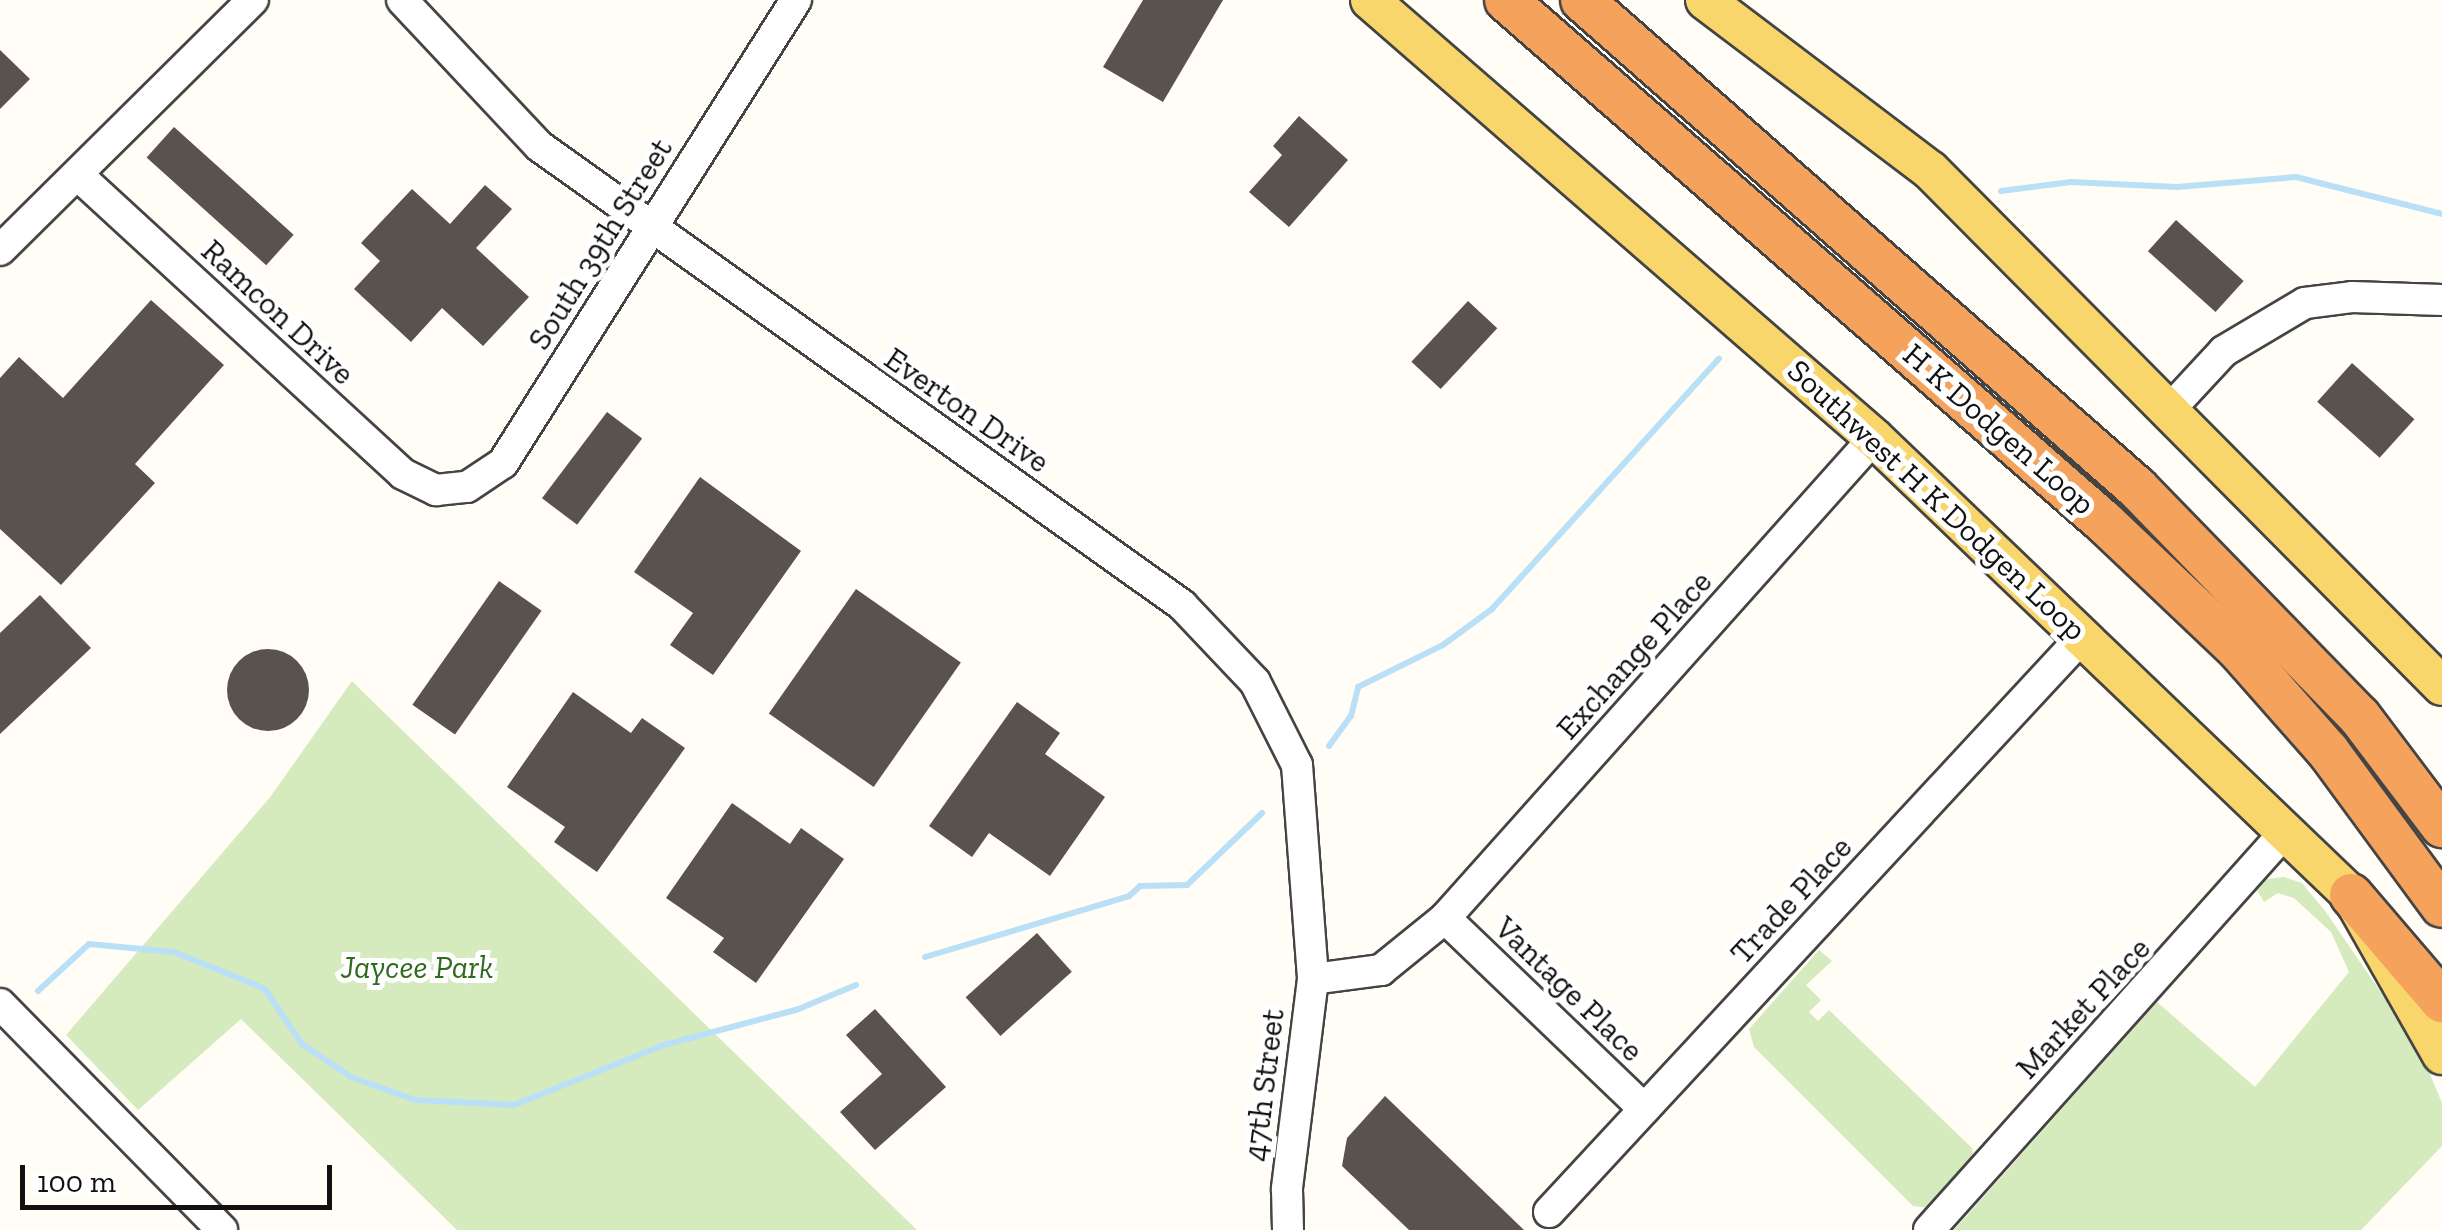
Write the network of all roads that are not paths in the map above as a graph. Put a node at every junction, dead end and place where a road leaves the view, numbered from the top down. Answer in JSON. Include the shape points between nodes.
{"nodes":[{"id":1,"x":253,"y":0,"type":"edge"},
{"id":2,"x":402,"y":0,"type":"edge"},
{"id":3,"x":796,"y":0,"type":"edge"},
{"id":4,"x":1370,"y":0,"type":"edge"},
{"id":5,"x":1506,"y":0,"type":"edge"},
{"id":6,"x":1582,"y":0,"type":"edge"},
{"id":7,"x":1705,"y":0,"type":"edge"},
{"id":8,"x":79,"y":176,"type":"junction"},
{"id":9,"x":652,"y":230,"type":"junction"},
{"id":10,"x":0,"y":250,"type":"edge"},
{"id":11,"x":2442,"y":300,"type":"edge"},
{"id":12,"x":2172,"y":407,"type":"junction"},
{"id":13,"x":1874,"y":438,"type":"junction"},
{"id":14,"x":436,"y":490,"type":"joint"},
{"id":15,"x":2084,"y":635,"type":"junction"},
{"id":16,"x":2442,"y":686,"type":"edge"},
{"id":17,"x":2442,"y":826,"type":"edge"},
{"id":18,"x":2286,"y":831,"type":"junction"},
{"id":19,"x":2351,"y":895,"type":"junction"},
{"id":20,"x":2442,"y":906,"type":"edge"},
{"id":21,"x":1446,"y":918,"type":"junction"},
{"id":22,"x":1313,"y":979,"type":"junction"},
{"id":23,"x":2442,"y":1001,"type":"edge"},
{"id":24,"x":0,"y":1004,"type":"edge"},
{"id":25,"x":2442,"y":1055,"type":"edge"},
{"id":26,"x":1644,"y":1109,"type":"junction"},
{"id":27,"x":1549,"y":1212,"type":"dead end"},
{"id":28,"x":222,"y":1230,"type":"edge"},
{"id":29,"x":1288,"y":1230,"type":"edge"},
{"id":30,"x":1929,"y":1230,"type":"edge"}],
"edges":[{"from":1,"to":8,"type":"street"},
{"from":2,"to":9,"type":"street","name":"Everton Drive","via":[[539,146]]},
{"from":3,"to":9,"type":"street","name":"South 39th Street"},
{"from":4,"to":13,"type":"main road","name":"Southwest H K Dodgen Loop"},
{"from":5,"to":20,"type":"highway","name":"H K Dodgen Loop","via":[[2104,522],[2238,649],[2328,750]]},
{"from":6,"to":17,"type":"highway","name":"H K Dodgen Loop","via":[[2137,488],[2360,716]]},
{"from":7,"to":12,"type":"main road","via":[[1930,170]]},
{"from":8,"to":10,"type":"street"},
{"from":8,"to":14,"type":"street","name":"Ramcon Drive","via":[[403,474]]},
{"from":9,"to":14,"type":"street","name":"South 39th Street","via":[[503,463],[467,486]]},
{"from":9,"to":22,"type":"street","name":"Everton Drive","via":[[1182,605],[1254,682],[1298,765]]},
{"from":11,"to":12,"type":"street","via":[[2352,297],[2304,304],[2224,351]]},
{"from":12,"to":16,"type":"main road"},
{"from":13,"to":15,"type":"main road","name":"Southwest H K Dodgen Loop"},
{"from":13,"to":21,"type":"street","name":"Exchange Place"},
{"from":15,"to":18,"type":"main road","name":"Southwest H K Dodgen Loop"},
{"from":15,"to":26,"type":"street","name":"Trade Place"},
{"from":18,"to":19,"type":"main road","name":"Southwest H K Dodgen Loop"},
{"from":18,"to":30,"type":"street","name":"Market Place"},
{"from":19,"to":23,"type":"highway"},
{"from":19,"to":25,"type":"main road","name":"Southwest H K Dodgen Loop"},
{"from":21,"to":22,"type":"street","name":"47th Street","via":[[1381,970]]},
{"from":21,"to":26,"type":"street","name":"Vantage Place"},
{"from":22,"to":29,"type":"street","name":"47th Street","via":[[1286,1188]]},
{"from":24,"to":28,"type":"street"},
{"from":26,"to":27,"type":"street","name":"Trade Place"}]}
